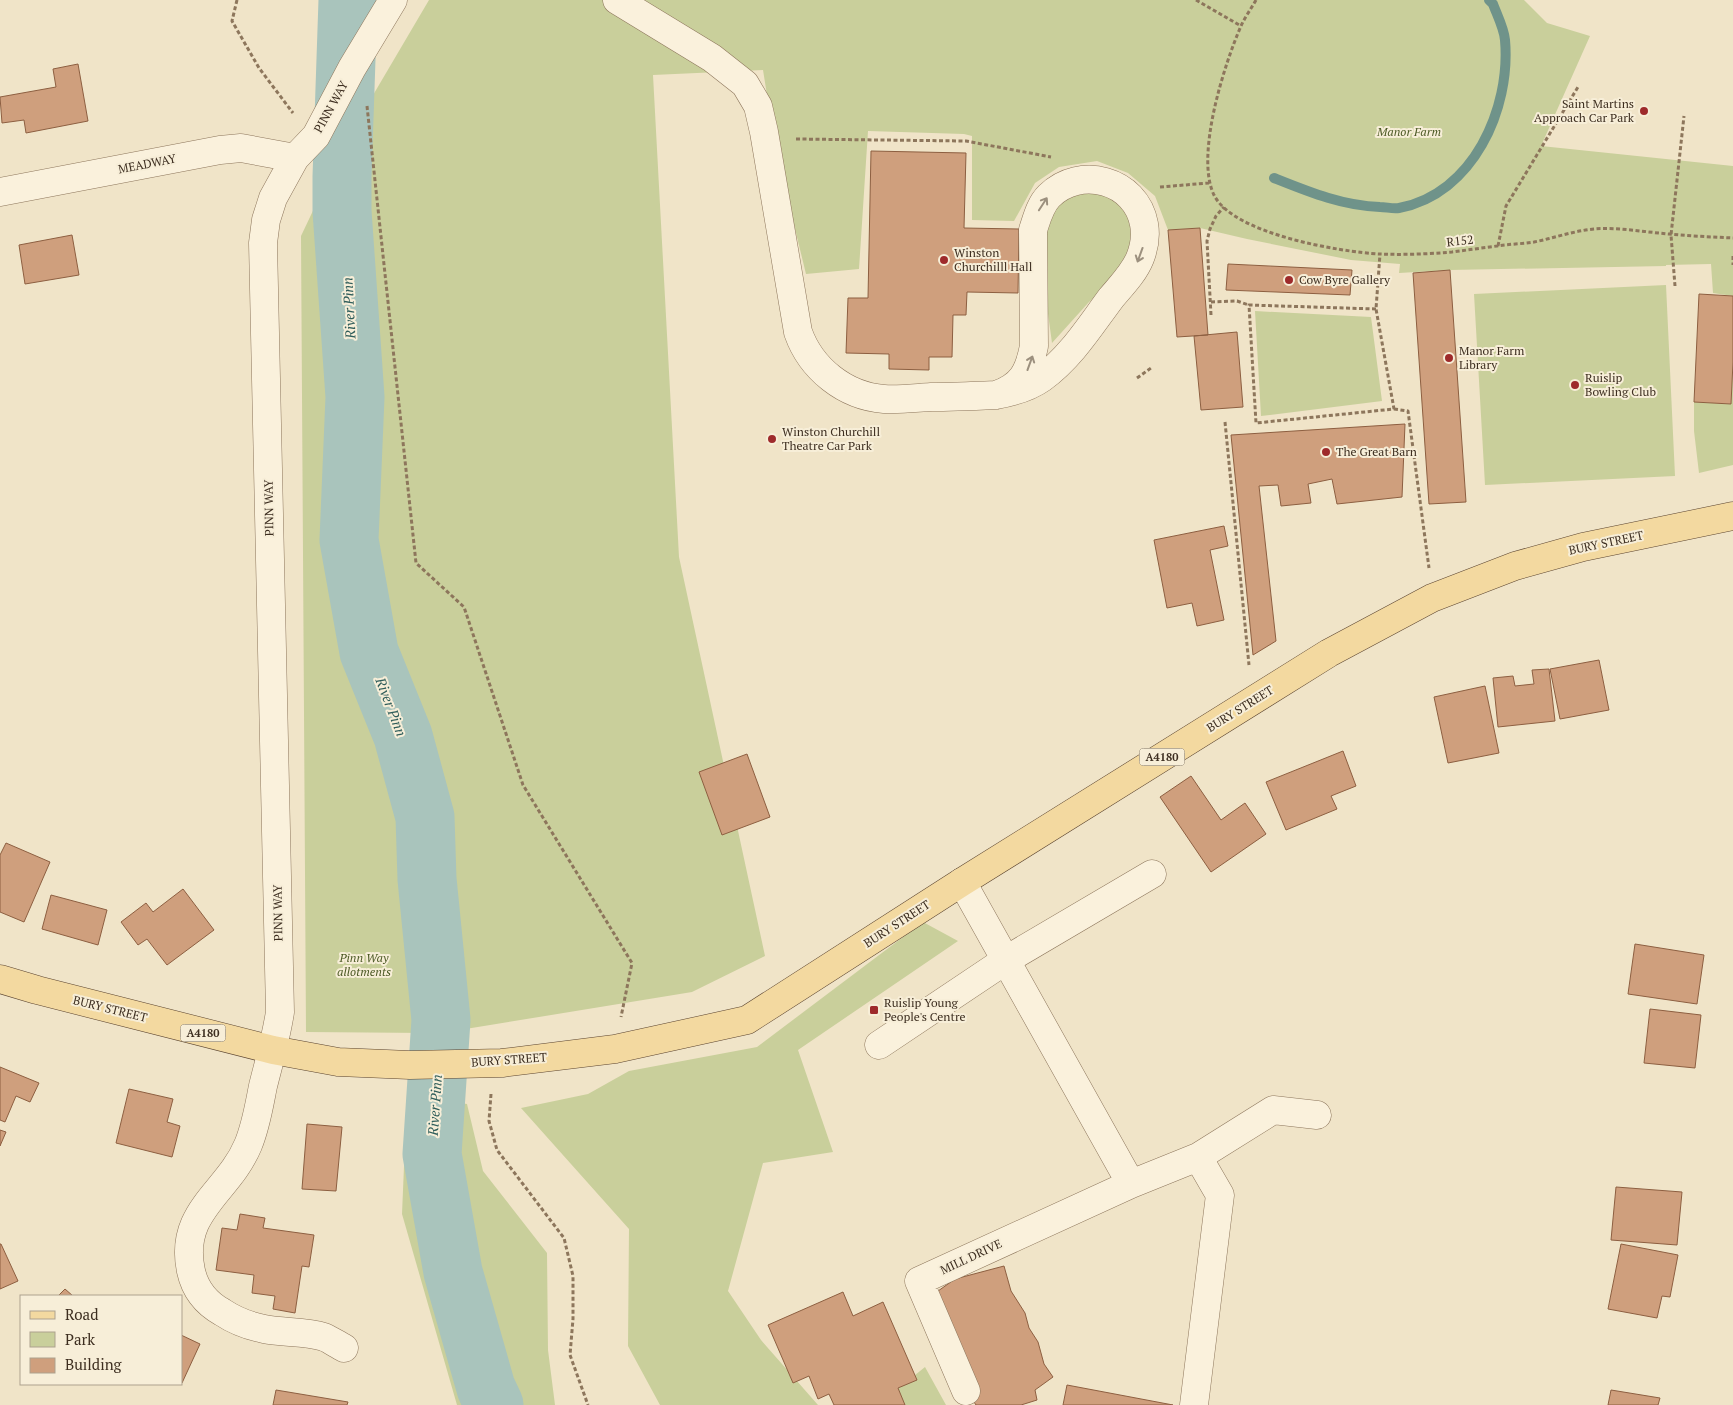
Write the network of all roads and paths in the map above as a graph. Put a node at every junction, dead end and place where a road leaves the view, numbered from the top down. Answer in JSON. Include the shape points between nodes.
{"nodes":[{"id":1,"x":237,"y":0,"type":"edge"},
{"id":2,"x":393,"y":0,"type":"edge"},
{"id":3,"x":617,"y":0,"type":"edge"},
{"id":4,"x":1196,"y":0,"type":"edge"},
{"id":5,"x":1256,"y":0,"type":"edge"},
{"id":6,"x":1241,"y":26,"type":"junction"},
{"id":7,"x":1578,"y":87,"type":"dead end"},
{"id":8,"x":366,"y":103,"type":"dead end"},
{"id":9,"x":1684,"y":116,"type":"dead end"},
{"id":10,"x":789,"y":139,"type":"dead end"},
{"id":11,"x":308,"y":144,"type":"junction"},
{"id":12,"x":1054,"y":158,"type":"dead end"},
{"id":13,"x":1209,"y":183,"type":"junction"},
{"id":14,"x":1157,"y":187,"type":"dead end"},
{"id":15,"x":0,"y":192,"type":"edge"},
{"id":16,"x":1224,"y":208,"type":"junction"},
{"id":17,"x":1671,"y":234,"type":"junction"},
{"id":18,"x":1733,"y":238,"type":"edge"},
{"id":19,"x":1498,"y":246,"type":"junction"},
{"id":20,"x":1380,"y":254,"type":"junction"},
{"id":21,"x":1733,"y":256,"type":"edge"},
{"id":22,"x":1733,"y":265,"type":"edge"},
{"id":23,"x":1675,"y":286,"type":"dead end"},
{"id":24,"x":1211,"y":302,"type":"junction"},
{"id":25,"x":1248,"y":306,"type":"junction"},
{"id":26,"x":1376,"y":309,"type":"junction"},
{"id":27,"x":1211,"y":315,"type":"dead end"},
{"id":28,"x":1151,"y":368,"type":"dead end"},
{"id":29,"x":1137,"y":378,"type":"dead end"},
{"id":30,"x":996,"y":395,"type":"junction"},
{"id":31,"x":1394,"y":409,"type":"junction"},
{"id":32,"x":1225,"y":422,"type":"dead end"},
{"id":33,"x":1733,"y":516,"type":"edge"},
{"id":34,"x":1432,"y":598,"type":"junction"},
{"id":35,"x":1249,"y":665,"type":"dead end"},
{"id":36,"x":1152,"y":874,"type":"dead end"},
{"id":37,"x":962,"y":882,"type":"junction"},
{"id":38,"x":1006,"y":960,"type":"junction"},
{"id":39,"x":0,"y":979,"type":"edge"},
{"id":40,"x":879,"y":1045,"type":"dead end"},
{"id":41,"x":615,"y":1049,"type":"junction"},
{"id":42,"x":272,"y":1050,"type":"junction"},
{"id":43,"x":493,"y":1062,"type":"junction"},
{"id":44,"x":1317,"y":1115,"type":"dead end"},
{"id":45,"x":1198,"y":1157,"type":"junction"},
{"id":46,"x":1131,"y":1184,"type":"junction"},
{"id":47,"x":344,"y":1348,"type":"dead end"},
{"id":48,"x":966,"y":1391,"type":"dead end"},
{"id":49,"x":588,"y":1405,"type":"edge"},
{"id":50,"x":1194,"y":1405,"type":"edge"}],
"edges":[{"from":1,"to":11,"type":"path","via":[[232,21]]},
{"from":2,"to":11,"type":"street","name":"PINN WAY"},
{"from":3,"to":30,"type":"street","via":[[712,58],[745,84],[758,106],[798,332],[816,365],[840,385],[863,395],[884,399]]},
{"from":4,"to":6,"type":"path"},
{"from":5,"to":6,"type":"path"},
{"from":6,"to":13,"type":"path","via":[[1217,100],[1209,144]]},
{"from":7,"to":19,"type":"path","via":[[1506,206]]},
{"from":8,"to":41,"type":"path","via":[[416,563],[464,607],[522,784],[632,963]]},
{"from":9,"to":17,"type":"path"},
{"from":10,"to":12,"type":"path","via":[[966,141]]},
{"from":11,"to":15,"type":"street","name":"MEADWAY","via":[[220,150]]},
{"from":11,"to":42,"type":"street","name":"PINN WAY","via":[[273,198],[266,220],[264,243],[280,1012]]},
{"from":13,"to":14,"type":"path"},
{"from":13,"to":16,"type":"path","name":"R152","number":"R152"},
{"from":16,"to":20,"type":"path","name":"R152","number":"R152","via":[[1264,231],[1294,240]]},
{"from":16,"to":24,"type":"path","via":[[1216,216],[1207,241]]},
{"from":17,"to":18,"type":"path","name":"R152","number":"R152"},
{"from":17,"to":19,"type":"path","name":"R152","number":"R152","via":[[1595,229]]},
{"from":17,"to":23,"type":"path"},
{"from":19,"to":20,"type":"path","name":"R152","number":"R152","via":[[1451,252]]},
{"from":20,"to":26,"type":"path"},
{"from":21,"to":22,"type":"path"},
{"from":24,"to":25,"type":"path","via":[[1237,301]]},
{"from":24,"to":27,"type":"path"},
{"from":25,"to":26,"type":"path"},
{"from":25,"to":31,"type":"path","via":[[1256,423]]},
{"from":26,"to":31,"type":"path"},
{"from":28,"to":29,"type":"path"},
{"from":30,"to":30,"type":"street","one_way":true,"via":[[1011,390],[1032,358],[1033,230],[1038,211],[1048,196],[1078,180],[1096,179],[1113,184],[1128,195],[1144,224],[1144,242],[1139,259],[1129,276],[1056,366],[1029,386]]},
{"from":31,"to":34,"type":"path","via":[[1408,411]]},
{"from":32,"to":35,"type":"path"},
{"from":33,"to":34,"type":"main road","name":"BURY STREET","number":"A4180","via":[[1583,547],[1515,566]]},
{"from":34,"to":37,"type":"main road","name":"BURY STREET","number":"A4180","via":[[1329,653]]},
{"from":36,"to":38,"type":"street"},
{"from":37,"to":38,"type":"street"},
{"from":37,"to":41,"type":"main road","name":"BURY STREET","number":"A4180","via":[[747,1020]]},
{"from":38,"to":40,"type":"street"},
{"from":38,"to":46,"type":"street"},
{"from":39,"to":42,"type":"main road","name":"BURY STREET","number":"A4180"},
{"from":41,"to":43,"type":"main road","name":"BURY STREET","number":"A4180"},
{"from":42,"to":43,"type":"main road","name":"BURY STREET","number":"A4180","via":[[338,1062],[410,1065]]},
{"from":42,"to":47,"type":"street","name":"PINN WAY","via":[[248,1147],[237,1167],[193,1225],[189,1264],[192,1279],[202,1296],[221,1312],[244,1324],[324,1338]]},
{"from":43,"to":49,"type":"path","via":[[489,1121],[497,1150],[564,1238],[573,1276],[574,1319],[570,1355]]},
{"from":44,"to":45,"type":"street","name":"MILL DRIVE","via":[[1273,1110]]},
{"from":45,"to":46,"type":"street","name":"MILL DRIVE"},
{"from":45,"to":50,"type":"street","via":[[1220,1195]]},
{"from":46,"to":48,"type":"street","name":"MILL DRIVE","via":[[919,1281]]}]}
